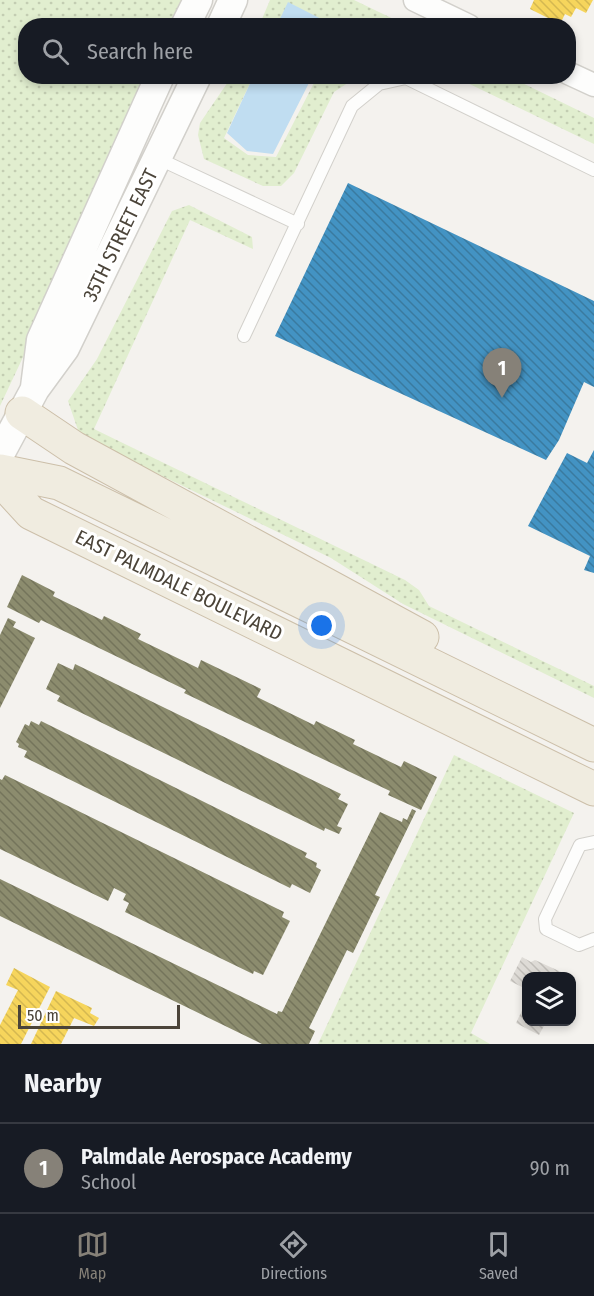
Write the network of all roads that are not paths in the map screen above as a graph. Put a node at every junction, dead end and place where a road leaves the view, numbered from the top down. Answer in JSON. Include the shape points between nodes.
{"nodes":[{"id":1,"x":198,"y":0,"type":"edge"},
{"id":2,"x":204,"y":0,"type":"edge"},
{"id":3,"x":234,"y":0,"type":"edge"},
{"id":4,"x":417,"y":0,"type":"edge"},
{"id":5,"x":189,"y":18,"type":"edge"},
{"id":6,"x":201,"y":18,"type":"edge"},
{"id":7,"x":225,"y":18,"type":"edge"},
{"id":8,"x":453,"y":18,"type":"edge"},
{"id":9,"x":576,"y":77,"type":"edge"},
{"id":10,"x":156,"y":84,"type":"edge"},
{"id":11,"x":171,"y":84,"type":"edge"},
{"id":12,"x":192,"y":84,"type":"edge"},
{"id":13,"x":379,"y":84,"type":"edge"},
{"id":14,"x":418,"y":84,"type":"edge"},
{"id":15,"x":594,"y":85,"type":"edge"},
{"id":16,"x":157,"y":158,"type":"junction"},
{"id":17,"x":594,"y":170,"type":"edge"},
{"id":18,"x":298,"y":224,"type":"junction"},
{"id":19,"x":243,"y":336,"type":"dead end"},
{"id":20,"x":28,"y":401,"type":"junction"},
{"id":21,"x":0,"y":453,"type":"edge"},
{"id":22,"x":0,"y":471,"type":"edge"},
{"id":23,"x":0,"y":479,"type":"edge"},
{"id":24,"x":487,"y":692,"type":"junction"},
{"id":25,"x":594,"y":745,"type":"edge"},
{"id":26,"x":594,"y":789,"type":"edge"},
{"id":27,"x":594,"y":842,"type":"edge"},
{"id":28,"x":594,"y":939,"type":"edge"}],
"edges":[{"from":1,"to":5,"type":"street"},
{"from":2,"to":6,"type":"street"},
{"from":3,"to":7,"type":"street"},
{"from":4,"to":8,"type":"street"},
{"from":9,"to":15,"type":"street"},
{"from":10,"to":20,"type":"street","name":"35TH STREET EAST","via":[[41,340]]},
{"from":11,"to":16,"type":"street","via":[[147,138],[147,149]]},
{"from":12,"to":16,"type":"street","name":"35TH STREET EAST"},
{"from":13,"to":18,"type":"lane","via":[[352,106]]},
{"from":14,"to":17,"type":"lane"},
{"from":16,"to":18,"type":"lane"},
{"from":16,"to":20,"type":"street","name":"35TH STREET EAST","via":[[65,348]]},
{"from":18,"to":19,"type":"lane"},
{"from":20,"to":21,"type":"street","name":"35TH STREET EAST"},
{"from":20,"to":24,"type":"highway","via":[[74,447],[447,651]]},
{"from":22,"to":24,"type":"highway","name":"EAST PALMDALE BOULEVARD","via":[[59,483]]},
{"from":23,"to":26,"type":"highway","name":"EAST PALMDALE BOULEVARD","via":[[31,513]]},
{"from":24,"to":25,"type":"highway","name":"EAST PALMDALE BOULEVARD"},
{"from":27,"to":28,"type":"lane","via":[[579,845],[545,919],[546,929],[579,945]]}]}
